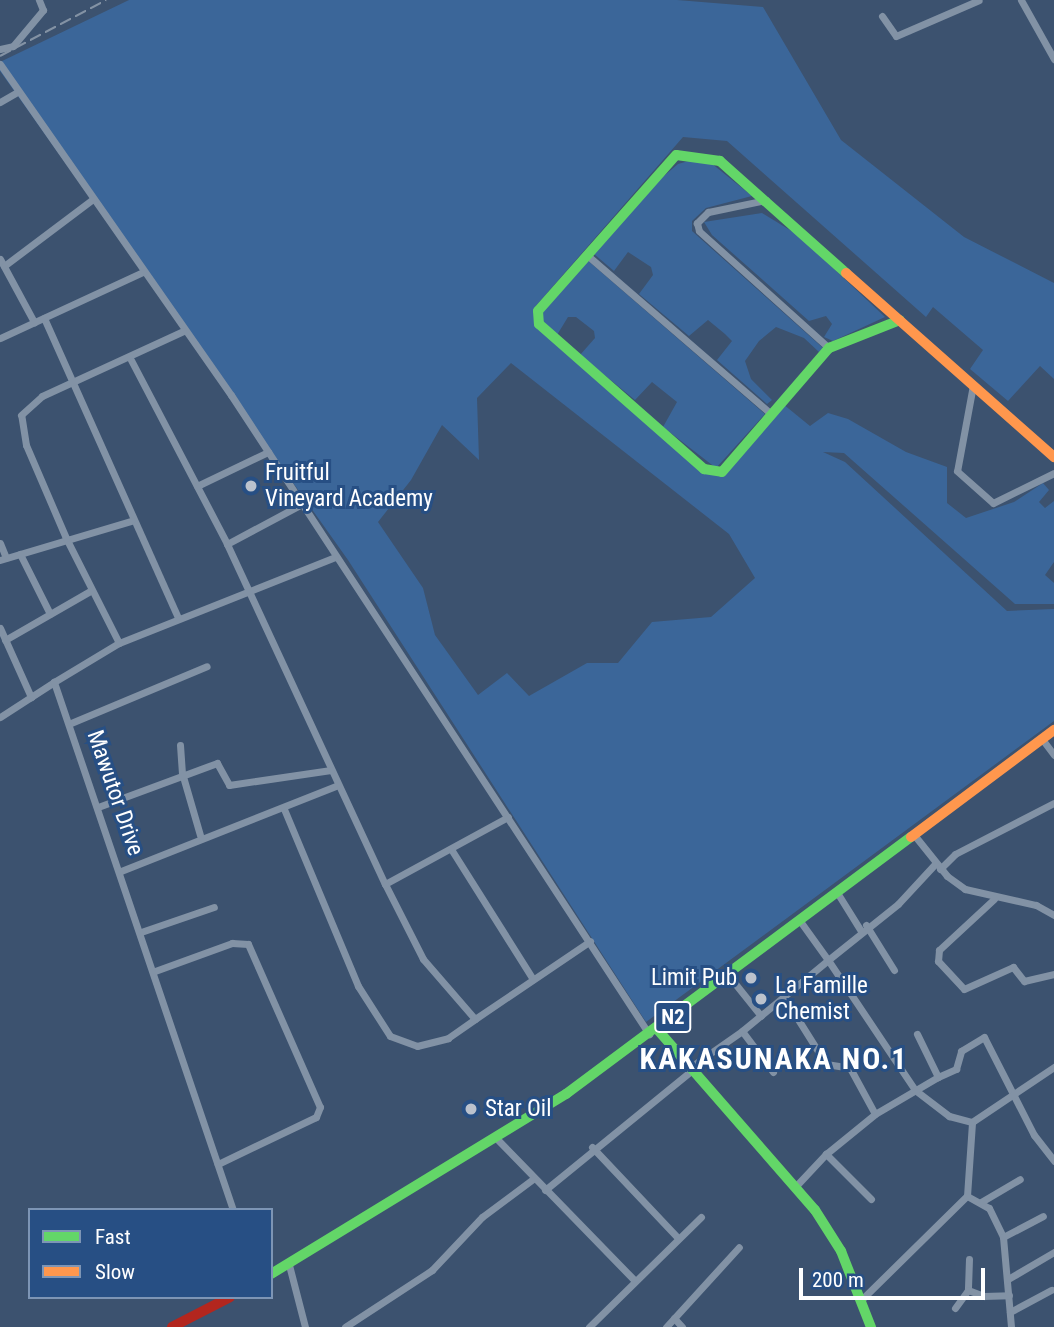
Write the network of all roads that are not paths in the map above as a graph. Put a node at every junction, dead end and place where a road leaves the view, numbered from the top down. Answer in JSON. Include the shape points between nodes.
{"nodes":[{"id":1,"x":38,"y":0,"type":"edge"},
{"id":2,"x":979,"y":0,"type":"edge"},
{"id":3,"x":1021,"y":0,"type":"edge"},
{"id":4,"x":882,"y":16,"type":"dead end"},
{"id":5,"x":0,"y":49,"type":"edge"},
{"id":6,"x":1054,"y":59,"type":"edge"},
{"id":7,"x":0,"y":64,"type":"edge"},
{"id":8,"x":17,"y":92,"type":"junction"},
{"id":9,"x":0,"y":102,"type":"edge"},
{"id":10,"x":93,"y":199,"type":"junction"},
{"id":11,"x":766,"y":200,"type":"junction"},
{"id":12,"x":587,"y":256,"type":"junction"},
{"id":13,"x":2,"y":262,"type":"edge"},
{"id":14,"x":143,"y":272,"type":"junction"},
{"id":15,"x":44,"y":318,"type":"junction"},
{"id":16,"x":900,"y":320,"type":"junction"},
{"id":17,"x":34,"y":322,"type":"junction"},
{"id":18,"x":183,"y":331,"type":"junction"},
{"id":19,"x":0,"y":338,"type":"edge"},
{"id":20,"x":829,"y":348,"type":"junction"},
{"id":21,"x":131,"y":360,"type":"junction"},
{"id":22,"x":71,"y":382,"type":"junction"},
{"id":23,"x":973,"y":385,"type":"junction"},
{"id":24,"x":771,"y":414,"type":"junction"},
{"id":25,"x":268,"y":452,"type":"junction"},
{"id":26,"x":1054,"y":457,"type":"edge"},
{"id":27,"x":1054,"y":473,"type":"edge"},
{"id":28,"x":197,"y":486,"type":"junction"},
{"id":29,"x":302,"y":504,"type":"junction"},
{"id":30,"x":131,"y":521,"type":"junction"},
{"id":31,"x":66,"y":538,"type":"junction"},
{"id":32,"x":0,"y":543,"type":"edge"},
{"id":33,"x":227,"y":544,"type":"junction"},
{"id":34,"x":20,"y":554,"type":"junction"},
{"id":35,"x":335,"y":557,"type":"junction"},
{"id":36,"x":3,"y":559,"type":"edge"},
{"id":37,"x":92,"y":590,"type":"junction"},
{"id":38,"x":249,"y":591,"type":"junction"},
{"id":39,"x":50,"y":614,"type":"junction"},
{"id":40,"x":178,"y":618,"type":"junction"},
{"id":41,"x":0,"y":628,"type":"edge"},
{"id":42,"x":5,"y":639,"type":"junction"},
{"id":43,"x":119,"y":643,"type":"junction"},
{"id":44,"x":207,"y":666,"type":"dead end"},
{"id":45,"x":54,"y":682,"type":"junction"},
{"id":46,"x":32,"y":697,"type":"junction"},
{"id":47,"x":0,"y":717,"type":"edge"},
{"id":48,"x":71,"y":723,"type":"junction"},
{"id":49,"x":1054,"y":730,"type":"edge"},
{"id":50,"x":1042,"y":739,"type":"junction"},
{"id":51,"x":180,"y":746,"type":"dead end"},
{"id":52,"x":1054,"y":755,"type":"edge"},
{"id":53,"x":331,"y":771,"type":"junction"},
{"id":54,"x":182,"y":773,"type":"junction"},
{"id":55,"x":338,"y":785,"type":"junction"},
{"id":56,"x":1054,"y":803,"type":"edge"},
{"id":57,"x":98,"y":807,"type":"junction"},
{"id":58,"x":284,"y":808,"type":"junction"},
{"id":59,"x":508,"y":817,"type":"junction"},
{"id":60,"x":200,"y":835,"type":"junction"},
{"id":61,"x":915,"y":836,"type":"junction"},
{"id":62,"x":451,"y":849,"type":"junction"},
{"id":63,"x":938,"y":866,"type":"junction"},
{"id":64,"x":121,"y":870,"type":"junction"},
{"id":65,"x":385,"y":884,"type":"junction"},
{"id":66,"x":838,"y":894,"type":"junction"},
{"id":67,"x":994,"y":899,"type":"junction"},
{"id":68,"x":214,"y":907,"type":"dead end"},
{"id":69,"x":1054,"y":915,"type":"edge"},
{"id":70,"x":800,"y":922,"type":"junction"},
{"id":71,"x":864,"y":928,"type":"junction"},
{"id":72,"x":141,"y":932,"type":"junction"},
{"id":73,"x":590,"y":941,"type":"junction"},
{"id":74,"x":828,"y":960,"type":"junction"},
{"id":75,"x":894,"y":970,"type":"dead end"},
{"id":76,"x":155,"y":971,"type":"junction"},
{"id":77,"x":1054,"y":974,"type":"edge"},
{"id":78,"x":729,"y":976,"type":"junction"},
{"id":79,"x":533,"y":979,"type":"junction"},
{"id":80,"x":784,"y":997,"type":"junction"},
{"id":81,"x":761,"y":1016,"type":"junction"},
{"id":82,"x":475,"y":1019,"type":"junction"},
{"id":83,"x":742,"y":1031,"type":"junction"},
{"id":84,"x":653,"y":1032,"type":"junction"},
{"id":85,"x":917,"y":1034,"type":"dead end"},
{"id":86,"x":1054,"y":1067,"type":"edge"},
{"id":87,"x":690,"y":1069,"type":"junction"},
{"id":88,"x":773,"y":1072,"type":"dead end"},
{"id":89,"x":938,"y":1077,"type":"junction"},
{"id":90,"x":915,"y":1090,"type":"junction"},
{"id":91,"x":1014,"y":1099,"type":"junction"},
{"id":92,"x":875,"y":1114,"type":"junction"},
{"id":93,"x":972,"y":1122,"type":"junction"},
{"id":94,"x":498,"y":1140,"type":"junction"},
{"id":95,"x":592,"y":1147,"type":"junction"},
{"id":96,"x":826,"y":1154,"type":"junction"},
{"id":97,"x":1054,"y":1161,"type":"edge"},
{"id":98,"x":218,"y":1164,"type":"junction"},
{"id":99,"x":533,"y":1178,"type":"junction"},
{"id":100,"x":1020,"y":1179,"type":"dead end"},
{"id":101,"x":795,"y":1186,"type":"junction"},
{"id":102,"x":545,"y":1190,"type":"junction"},
{"id":103,"x":967,"y":1196,"type":"junction"},
{"id":104,"x":871,"y":1199,"type":"dead end"},
{"id":105,"x":981,"y":1202,"type":"junction"},
{"id":106,"x":232,"y":1208,"type":"edge"},
{"id":107,"x":1043,"y":1216,"type":"dead end"},
{"id":108,"x":701,"y":1217,"type":"dead end"},
{"id":109,"x":1003,"y":1237,"type":"junction"},
{"id":110,"x":678,"y":1238,"type":"junction"},
{"id":111,"x":739,"y":1247,"type":"dead end"},
{"id":112,"x":1054,"y":1252,"type":"edge"},
{"id":113,"x":969,"y":1259,"type":"dead end"},
{"id":114,"x":289,"y":1265,"type":"junction"},
{"id":115,"x":273,"y":1273,"type":"edge"},
{"id":116,"x":1008,"y":1279,"type":"junction"},
{"id":117,"x":634,"y":1280,"type":"junction"},
{"id":118,"x":968,"y":1290,"type":"junction"},
{"id":119,"x":1051,"y":1290,"type":"dead end"},
{"id":120,"x":1009,"y":1295,"type":"junction"},
{"id":121,"x":226,"y":1299,"type":"edge"},
{"id":122,"x":860,"y":1301,"type":"junction"},
{"id":123,"x":955,"y":1308,"type":"dead end"},
{"id":124,"x":1010,"y":1312,"type":"junction"},
{"id":125,"x":674,"y":1318,"type":"junction"},
{"id":126,"x":172,"y":1327,"type":"edge"},
{"id":127,"x":306,"y":1327,"type":"edge"},
{"id":128,"x":345,"y":1327,"type":"edge"},
{"id":129,"x":589,"y":1327,"type":"edge"},
{"id":130,"x":666,"y":1327,"type":"edge"},
{"id":131,"x":682,"y":1327,"type":"edge"},
{"id":132,"x":871,"y":1327,"type":"edge"},
{"id":133,"x":1011,"y":1327,"type":"edge"}],
"edges":[{"from":1,"to":5,"type":"street","via":[[43,10],[13,46]]},
{"from":2,"to":4,"type":"street","via":[[896,36]]},
{"from":3,"to":6,"type":"street"},
{"from":7,"to":8,"type":"street"},
{"from":8,"to":9,"type":"street"},
{"from":8,"to":10,"type":"street"},
{"from":10,"to":13,"type":"street"},
{"from":10,"to":14,"type":"street"},
{"from":11,"to":12,"type":"main road","via":[[720,161],[677,155]]},
{"from":11,"to":16,"type":"main road"},
{"from":11,"to":20,"type":"street","via":[[708,212],[697,223],[699,230]]},
{"from":12,"to":24,"type":"street"},
{"from":12,"to":24,"type":"main road","via":[[538,311],[539,324],[704,469],[722,472]]},
{"from":13,"to":17,"type":"street"},
{"from":14,"to":15,"type":"street"},
{"from":14,"to":18,"type":"street"},
{"from":15,"to":17,"type":"street"},
{"from":15,"to":22,"type":"street"},
{"from":16,"to":20,"type":"main road"},
{"from":16,"to":23,"type":"main road"},
{"from":17,"to":19,"type":"street"},
{"from":18,"to":21,"type":"street"},
{"from":18,"to":25,"type":"street"},
{"from":20,"to":24,"type":"main road"},
{"from":21,"to":22,"type":"street"},
{"from":21,"to":28,"type":"street"},
{"from":22,"to":30,"type":"street"},
{"from":22,"to":31,"type":"street","via":[[20,415],[26,445]]},
{"from":23,"to":26,"type":"main road"},
{"from":23,"to":27,"type":"street","via":[[957,471],[993,503]]},
{"from":25,"to":28,"type":"street"},
{"from":25,"to":29,"type":"street"},
{"from":28,"to":33,"type":"street"},
{"from":29,"to":33,"type":"street"},
{"from":29,"to":35,"type":"street"},
{"from":30,"to":31,"type":"street"},
{"from":30,"to":40,"type":"street"},
{"from":31,"to":34,"type":"street"},
{"from":31,"to":37,"type":"street"},
{"from":32,"to":36,"type":"street"},
{"from":33,"to":38,"type":"street"},
{"from":34,"to":36,"type":"street"},
{"from":34,"to":39,"type":"street"},
{"from":35,"to":38,"type":"street"},
{"from":35,"to":59,"type":"street"},
{"from":37,"to":39,"type":"street"},
{"from":37,"to":43,"type":"street"},
{"from":38,"to":40,"type":"street"},
{"from":38,"to":53,"type":"street"},
{"from":39,"to":42,"type":"street"},
{"from":40,"to":43,"type":"street"},
{"from":41,"to":42,"type":"street"},
{"from":42,"to":46,"type":"street"},
{"from":43,"to":45,"type":"street"},
{"from":44,"to":48,"type":"street"},
{"from":45,"to":46,"type":"street"},
{"from":45,"to":48,"type":"street","name":"Mawutor Drive"},
{"from":46,"to":47,"type":"street"},
{"from":48,"to":57,"type":"street","name":"Mawutor Drive"},
{"from":49,"to":50,"type":"main road","number":"N2"},
{"from":50,"to":52,"type":"street"},
{"from":50,"to":61,"type":"main road","number":"N2"},
{"from":51,"to":54,"type":"street"},
{"from":53,"to":54,"type":"street","via":[[229,785],[219,764]]},
{"from":53,"to":55,"type":"street"},
{"from":54,"to":57,"type":"street"},
{"from":54,"to":60,"type":"street"},
{"from":55,"to":58,"type":"street"},
{"from":55,"to":65,"type":"street"},
{"from":56,"to":63,"type":"street"},
{"from":57,"to":64,"type":"street","name":"Mawutor Drive"},
{"from":58,"to":60,"type":"street"},
{"from":58,"to":82,"type":"street","via":[[358,986],[390,1036],[404,1044],[426,1044],[449,1038]]},
{"from":59,"to":62,"type":"street"},
{"from":59,"to":73,"type":"street"},
{"from":60,"to":64,"type":"street"},
{"from":61,"to":63,"type":"street"},
{"from":61,"to":66,"type":"main road","number":"N2"},
{"from":62,"to":65,"type":"street"},
{"from":62,"to":79,"type":"street"},
{"from":63,"to":67,"type":"street","via":[[965,889]]},
{"from":63,"to":71,"type":"street"},
{"from":64,"to":72,"type":"street","name":"Mawutor Drive"},
{"from":65,"to":82,"type":"street","via":[[424,958]]},
{"from":66,"to":70,"type":"main road","number":"N2"},
{"from":66,"to":71,"type":"street"},
{"from":67,"to":69,"type":"street","via":[[1026,902]]},
{"from":67,"to":77,"type":"street","via":[[939,950],[938,961],[964,989],[1013,967],[1024,981]]},
{"from":68,"to":72,"type":"street"},
{"from":70,"to":74,"type":"street"},
{"from":70,"to":78,"type":"main road","number":"N2"},
{"from":71,"to":74,"type":"street"},
{"from":71,"to":75,"type":"street"},
{"from":72,"to":76,"type":"street","name":"Mawutor Drive"},
{"from":73,"to":79,"type":"street"},
{"from":73,"to":84,"type":"street"},
{"from":74,"to":80,"type":"street"},
{"from":74,"to":90,"type":"street"},
{"from":76,"to":98,"type":"street","name":"Mawutor Drive"},
{"from":76,"to":98,"type":"street","via":[[232,943],[248,944],[320,1107],[316,1117]]},
{"from":78,"to":81,"type":"street"},
{"from":78,"to":84,"type":"main road","number":"N2"},
{"from":79,"to":82,"type":"street"},
{"from":80,"to":81,"type":"street"},
{"from":80,"to":92,"type":"street","via":[[826,1064],[850,1068]]},
{"from":81,"to":83,"type":"street"},
{"from":83,"to":87,"type":"street"},
{"from":83,"to":88,"type":"street"},
{"from":84,"to":87,"type":"main road"},
{"from":84,"to":94,"type":"main road","number":"N2"},
{"from":85,"to":89,"type":"street"},
{"from":86,"to":91,"type":"street"},
{"from":87,"to":95,"type":"street"},
{"from":87,"to":101,"type":"main road"},
{"from":89,"to":90,"type":"street"},
{"from":89,"to":91,"type":"street","via":[[956,1069],[961,1051],[984,1037]]},
{"from":90,"to":92,"type":"street"},
{"from":90,"to":93,"type":"street","via":[[949,1116]]},
{"from":91,"to":93,"type":"street"},
{"from":91,"to":97,"type":"street"},
{"from":92,"to":96,"type":"street"},
{"from":93,"to":103,"type":"street"},
{"from":94,"to":99,"type":"street"},
{"from":94,"to":114,"type":"main road","number":"N2"},
{"from":95,"to":102,"type":"street"},
{"from":95,"to":110,"type":"street"},
{"from":96,"to":101,"type":"street"},
{"from":96,"to":104,"type":"street"},
{"from":98,"to":106,"type":"street","name":"Mawutor Drive"},
{"from":99,"to":102,"type":"street"},
{"from":99,"to":128,"type":"street","via":[[482,1217],[432,1270]]},
{"from":100,"to":105,"type":"street"},
{"from":101,"to":122,"type":"main road","via":[[841,1251]]},
{"from":102,"to":117,"type":"street"},
{"from":103,"to":105,"type":"street"},
{"from":103,"to":122,"type":"street"},
{"from":105,"to":109,"type":"street"},
{"from":107,"to":109,"type":"street"},
{"from":108,"to":110,"type":"street"},
{"from":109,"to":116,"type":"street"},
{"from":110,"to":117,"type":"street"},
{"from":111,"to":125,"type":"street"},
{"from":112,"to":116,"type":"street"},
{"from":113,"to":118,"type":"street"},
{"from":114,"to":115,"type":"main road","number":"N2"},
{"from":114,"to":127,"type":"street"},
{"from":116,"to":120,"type":"street"},
{"from":117,"to":129,"type":"street"},
{"from":118,"to":120,"type":"street","via":[[984,1296]]},
{"from":118,"to":123,"type":"street"},
{"from":119,"to":124,"type":"street"},
{"from":120,"to":124,"type":"street"},
{"from":121,"to":126,"type":"main road"},
{"from":122,"to":132,"type":"main road"},
{"from":124,"to":133,"type":"street"},
{"from":125,"to":130,"type":"street"},
{"from":125,"to":131,"type":"street"}]}
